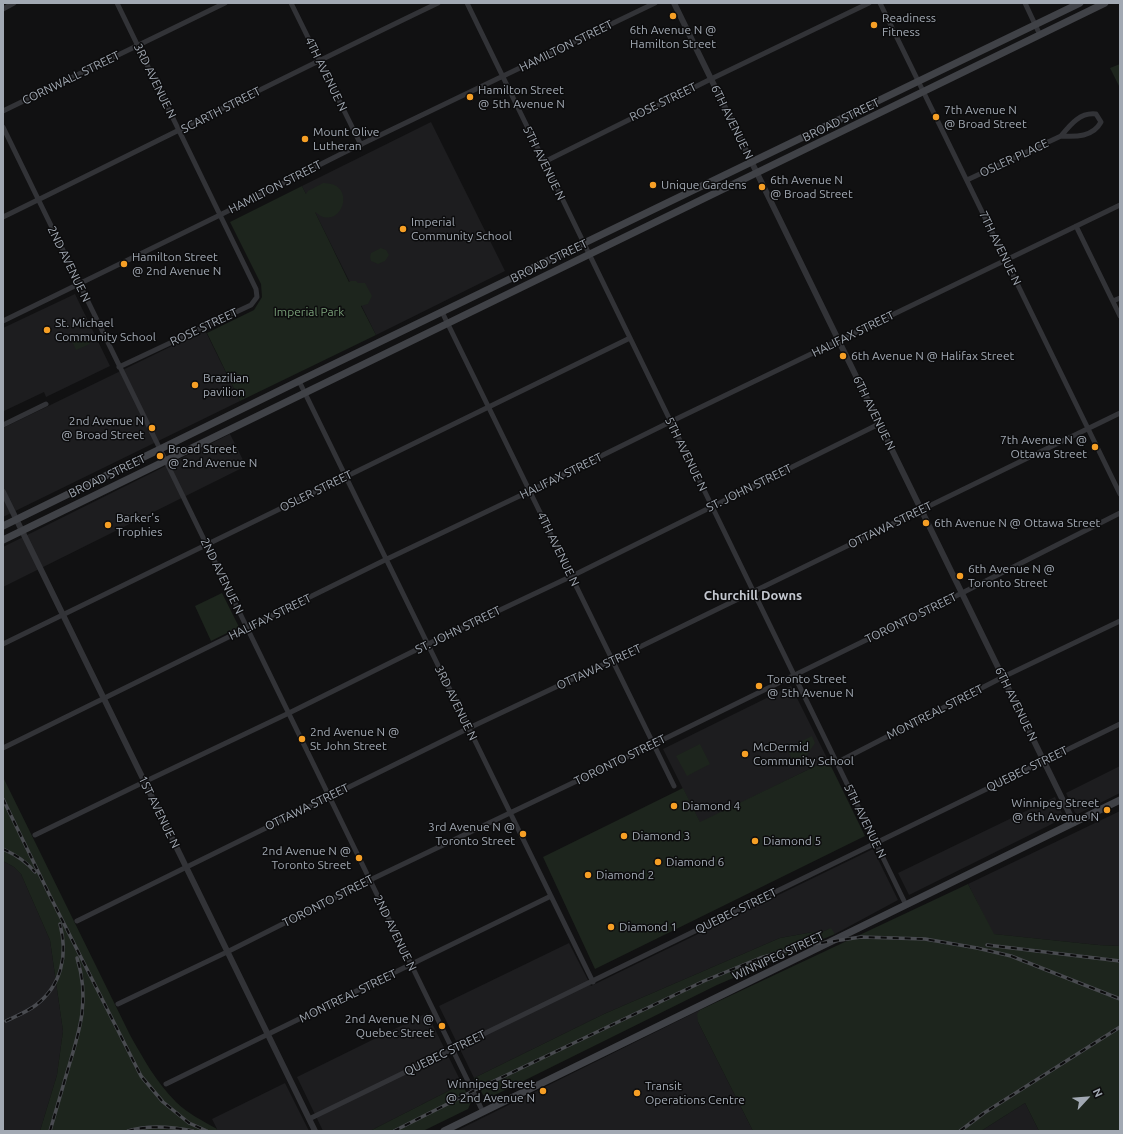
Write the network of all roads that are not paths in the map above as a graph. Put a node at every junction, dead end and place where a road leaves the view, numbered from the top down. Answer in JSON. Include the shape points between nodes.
{"nodes":[{"id":1,"x":14,"y":3,"type":"edge"},
{"id":2,"x":117,"y":3,"type":"edge"},
{"id":3,"x":225,"y":3,"type":"edge"},
{"id":4,"x":291,"y":3,"type":"edge"},
{"id":5,"x":438,"y":3,"type":"edge"},
{"id":6,"x":467,"y":3,"type":"edge"},
{"id":7,"x":655,"y":3,"type":"edge"},
{"id":8,"x":674,"y":3,"type":"edge"},
{"id":9,"x":870,"y":3,"type":"edge"},
{"id":10,"x":880,"y":3,"type":"edge"},
{"id":11,"x":1025,"y":3,"type":"edge"},
{"id":12,"x":1080,"y":3,"type":"edge"},
{"id":13,"x":1105,"y":3,"type":"edge"},
{"id":14,"x":3,"y":9,"type":"edge"},
{"id":15,"x":1035,"y":24,"type":"junction"},
{"id":16,"x":1040,"y":35,"type":"junction"},
{"id":17,"x":138,"y":46,"type":"junction"},
{"id":18,"x":319,"y":60,"type":"junction"},
{"id":19,"x":502,"y":76,"type":"junction"},
{"id":20,"x":711,"y":79,"type":"junction"},
{"id":21,"x":918,"y":80,"type":"junction"},
{"id":22,"x":924,"y":91,"type":"junction"},
{"id":23,"x":3,"y":111,"type":"edge"},
{"id":24,"x":3,"y":127,"type":"edge"},
{"id":25,"x":179,"y":131,"type":"junction"},
{"id":26,"x":1061,"y":136,"type":"junction"},
{"id":27,"x":361,"y":145,"type":"junction"},
{"id":28,"x":544,"y":162,"type":"junction"},
{"id":29,"x":751,"y":162,"type":"junction"},
{"id":30,"x":757,"y":173,"type":"junction"},
{"id":31,"x":967,"y":180,"type":"junction"},
{"id":32,"x":38,"y":200,"type":"junction"},
{"id":33,"x":1120,"y":205,"type":"edge"},
{"id":34,"x":220,"y":215,"type":"junction"},
{"id":35,"x":3,"y":217,"type":"edge"},
{"id":36,"x":1076,"y":226,"type":"junction"},
{"id":37,"x":584,"y":243,"type":"junction"},
{"id":38,"x":589,"y":254,"type":"junction"},
{"id":39,"x":1006,"y":260,"type":"junction"},
{"id":40,"x":79,"y":283,"type":"junction"},
{"id":41,"x":256,"y":289,"type":"joint"},
{"id":42,"x":1120,"y":298,"type":"edge"},
{"id":43,"x":1113,"y":301,"type":"junction"},
{"id":44,"x":442,"y":312,"type":"junction"},
{"id":45,"x":1120,"y":316,"type":"edge"},
{"id":46,"x":3,"y":321,"type":"edge"},
{"id":47,"x":447,"y":323,"type":"junction"},
{"id":48,"x":630,"y":338,"type":"junction"},
{"id":49,"x":838,"y":341,"type":"junction"},
{"id":50,"x":119,"y":366,"type":"junction"},
{"id":51,"x":299,"y":381,"type":"junction"},
{"id":52,"x":305,"y":392,"type":"junction"},
{"id":53,"x":46,"y":404,"type":"dead end"},
{"id":54,"x":489,"y":408,"type":"junction"},
{"id":55,"x":1120,"y":413,"type":"edge"},
{"id":56,"x":670,"y":422,"type":"junction"},
{"id":57,"x":879,"y":424,"type":"junction"},
{"id":58,"x":3,"y":425,"type":"edge"},
{"id":59,"x":1088,"y":428,"type":"junction"},
{"id":60,"x":159,"y":449,"type":"junction"},
{"id":61,"x":165,"y":460,"type":"junction"},
{"id":62,"x":346,"y":476,"type":"junction"},
{"id":63,"x":530,"y":491,"type":"junction"},
{"id":64,"x":3,"y":492,"type":"edge"},
{"id":65,"x":1120,"y":494,"type":"edge"},
{"id":66,"x":711,"y":506,"type":"junction"},
{"id":67,"x":921,"y":509,"type":"junction"},
{"id":68,"x":1120,"y":513,"type":"edge"},
{"id":69,"x":17,"y":520,"type":"junction"},
{"id":70,"x":3,"y":526,"type":"edge"},
{"id":71,"x":22,"y":530,"type":"junction"},
{"id":72,"x":3,"y":540,"type":"edge"},
{"id":73,"x":207,"y":545,"type":"junction"},
{"id":74,"x":386,"y":560,"type":"junction"},
{"id":75,"x":572,"y":576,"type":"junction"},
{"id":76,"x":753,"y":592,"type":"junction"},
{"id":77,"x":962,"y":593,"type":"junction"},
{"id":78,"x":63,"y":615,"type":"junction"},
{"id":79,"x":1120,"y":621,"type":"edge"},
{"id":80,"x":248,"y":628,"type":"junction"},
{"id":81,"x":3,"y":644,"type":"edge"},
{"id":82,"x":428,"y":644,"type":"junction"},
{"id":83,"x":613,"y":660,"type":"junction"},
{"id":84,"x":794,"y":675,"type":"junction"},
{"id":85,"x":1003,"y":677,"type":"junction"},
{"id":86,"x":104,"y":699,"type":"junction"},
{"id":87,"x":289,"y":713,"type":"junction"},
{"id":88,"x":1120,"y":724,"type":"edge"},
{"id":89,"x":469,"y":728,"type":"junction"},
{"id":90,"x":654,"y":744,"type":"junction"},
{"id":91,"x":3,"y":748,"type":"edge"},
{"id":92,"x":1044,"y":761,"type":"junction"},
{"id":93,"x":836,"y":763,"type":"junction"},
{"id":94,"x":144,"y":782,"type":"junction"},
{"id":95,"x":674,"y":786,"type":"dead end"},
{"id":96,"x":329,"y":796,"type":"junction"},
{"id":97,"x":1120,"y":800,"type":"edge"},
{"id":98,"x":510,"y":813,"type":"junction"},
{"id":99,"x":1074,"y":823,"type":"junction"},
{"id":100,"x":36,"y":835,"type":"dead end"},
{"id":101,"x":875,"y":842,"type":"junction"},
{"id":102,"x":186,"y":867,"type":"junction"},
{"id":103,"x":370,"y":880,"type":"junction"},
{"id":104,"x":551,"y":896,"type":"junction"},
{"id":105,"x":906,"y":905,"type":"junction"},
{"id":106,"x":77,"y":921,"type":"dead end"},
{"id":107,"x":227,"y":952,"type":"junction"},
{"id":108,"x":411,"y":965,"type":"junction"},
{"id":109,"x":593,"y":982,"type":"junction"},
{"id":110,"x":118,"y":1004,"type":"dead end"},
{"id":111,"x":268,"y":1035,"type":"junction"},
{"id":112,"x":452,"y":1050,"type":"junction"},
{"id":113,"x":166,"y":1084,"type":"dead end"},
{"id":114,"x":483,"y":1112,"type":"junction"},
{"id":115,"x":309,"y":1119,"type":"junction"},
{"id":116,"x":315,"y":1131,"type":"edge"},
{"id":117,"x":444,"y":1131,"type":"edge"}],
"edges":[{"from":1,"to":14,"type":"street"},
{"from":2,"to":17,"type":"street","name":"3RD AVENUE N"},
{"from":3,"to":17,"type":"street","name":"CORNWALL STREET"},
{"from":4,"to":18,"type":"street","name":"4TH AVENUE N"},
{"from":5,"to":18,"type":"street","name":"SCARTH STREET"},
{"from":6,"to":19,"type":"street","name":"5TH AVENUE N"},
{"from":7,"to":19,"type":"street","name":"HAMILTON STREET"},
{"from":8,"to":20,"type":"street","name":"6TH AVENUE N"},
{"from":9,"to":20,"type":"street","name":"ROSE STREET"},
{"from":10,"to":21,"type":"street","name":"7TH AVENUE N"},
{"from":11,"to":15,"type":"street"},
{"from":12,"to":15,"type":"main road","name":"BROAD STREET"},
{"from":13,"to":16,"type":"main road","name":"BROAD STREET"},
{"from":15,"to":16,"type":"street"},
{"from":15,"to":21,"type":"main road","name":"BROAD STREET"},
{"from":16,"to":22,"type":"main road","name":"BROAD STREET"},
{"from":17,"to":23,"type":"street","name":"CORNWALL STREET"},
{"from":17,"to":25,"type":"street","name":"3RD AVENUE N"},
{"from":18,"to":25,"type":"street","name":"SCARTH STREET"},
{"from":18,"to":27,"type":"street","name":"4TH AVENUE N"},
{"from":19,"to":27,"type":"street","name":"HAMILTON STREET"},
{"from":19,"to":28,"type":"street","name":"5TH AVENUE N"},
{"from":20,"to":28,"type":"street","name":"ROSE STREET"},
{"from":20,"to":29,"type":"street","name":"6TH AVENUE N"},
{"from":21,"to":22,"type":"street","name":"7TH AVENUE N"},
{"from":21,"to":29,"type":"main road","name":"BROAD STREET"},
{"from":22,"to":30,"type":"main road","name":"BROAD STREET"},
{"from":22,"to":31,"type":"street","name":"7TH AVENUE N"},
{"from":24,"to":32,"type":"street","name":"2ND AVENUE N"},
{"from":25,"to":32,"type":"street","name":"SCARTH STREET"},
{"from":25,"to":34,"type":"street","name":"3RD AVENUE N"},
{"from":26,"to":26,"type":"street","name":"OSLER PLACE","via":[[1078,137],[1087,134],[1097,129],[1101,122],[1096,114],[1088,113],[1071,124]]},
{"from":26,"to":31,"type":"street","name":"OSLER PLACE"},
{"from":27,"to":34,"type":"street","name":"HAMILTON STREET"},
{"from":28,"to":37,"type":"street","name":"5TH AVENUE N"},
{"from":29,"to":30,"type":"street","name":"6TH AVENUE N"},
{"from":29,"to":37,"type":"main road","name":"BROAD STREET"},
{"from":30,"to":38,"type":"main road","name":"BROAD STREET"},
{"from":30,"to":49,"type":"street","name":"6TH AVENUE N"},
{"from":31,"to":39,"type":"street","name":"7TH AVENUE N"},
{"from":32,"to":35,"type":"street","name":"SCARTH STREET"},
{"from":32,"to":40,"type":"street","name":"2ND AVENUE N"},
{"from":33,"to":36,"type":"street","name":"HALIFAX STREET"},
{"from":34,"to":40,"type":"street","name":"HAMILTON STREET"},
{"from":34,"to":41,"type":"street","name":"3RD AVENUE N"},
{"from":36,"to":39,"type":"street","name":"HALIFAX STREET"},
{"from":36,"to":43,"type":"street"},
{"from":37,"to":38,"type":"street","name":"5TH AVENUE N"},
{"from":37,"to":44,"type":"main road","name":"BROAD STREET"},
{"from":38,"to":47,"type":"main road","name":"BROAD STREET"},
{"from":38,"to":48,"type":"street","name":"5TH AVENUE N"},
{"from":39,"to":49,"type":"street","name":"HALIFAX STREET"},
{"from":39,"to":59,"type":"street","name":"7TH AVENUE N"},
{"from":40,"to":46,"type":"street","name":"HAMILTON STREET"},
{"from":40,"to":50,"type":"street","name":"2ND AVENUE N"},
{"from":41,"to":50,"type":"street","name":"ROSE STREET","via":[[257,297],[251,305]]},
{"from":42,"to":43,"type":"street"},
{"from":43,"to":45,"type":"street"},
{"from":44,"to":47,"type":"street","name":"4TH AVENUE N"},
{"from":44,"to":51,"type":"main road","name":"BROAD STREET"},
{"from":47,"to":52,"type":"main road","name":"BROAD STREET"},
{"from":47,"to":54,"type":"street","name":"4TH AVENUE N"},
{"from":48,"to":54,"type":"street","name":"OSLER STREET"},
{"from":48,"to":56,"type":"street","name":"5TH AVENUE N"},
{"from":49,"to":56,"type":"street","name":"HALIFAX STREET"},
{"from":49,"to":57,"type":"street","name":"6TH AVENUE N"},
{"from":50,"to":60,"type":"street","name":"2ND AVENUE N"},
{"from":51,"to":52,"type":"street","name":"3RD AVENUE N"},
{"from":51,"to":60,"type":"main road","name":"BROAD STREET"},
{"from":52,"to":61,"type":"main road","name":"BROAD STREET"},
{"from":52,"to":62,"type":"street","name":"3RD AVENUE N"},
{"from":53,"to":58,"type":"street"},
{"from":54,"to":62,"type":"street","name":"OSLER STREET"},
{"from":54,"to":63,"type":"street","name":"4TH AVENUE N"},
{"from":55,"to":59,"type":"street","name":"OTTAWA STREET"},
{"from":56,"to":63,"type":"street","name":"HALIFAX STREET"},
{"from":56,"to":66,"type":"street","name":"5TH AVENUE N"},
{"from":57,"to":66,"type":"street","name":"ST. JOHN STREET"},
{"from":57,"to":67,"type":"street","name":"6TH AVENUE N"},
{"from":59,"to":65,"type":"street","name":"7TH AVENUE N"},
{"from":59,"to":67,"type":"street","name":"OTTAWA STREET"},
{"from":60,"to":61,"type":"street","name":"2ND AVENUE N"},
{"from":60,"to":69,"type":"main road","name":"BROAD STREET"},
{"from":61,"to":71,"type":"main road","name":"BROAD STREET"},
{"from":61,"to":73,"type":"street","name":"2ND AVENUE N"},
{"from":62,"to":73,"type":"street","name":"OSLER STREET"},
{"from":62,"to":74,"type":"street","name":"3RD AVENUE N"},
{"from":63,"to":74,"type":"street","name":"HALIFAX STREET"},
{"from":63,"to":75,"type":"street","name":"4TH AVENUE N"},
{"from":64,"to":69,"type":"street","name":"1ST AVENUE N"},
{"from":66,"to":75,"type":"street","name":"ST. JOHN STREET"},
{"from":66,"to":76,"type":"street","name":"5TH AVENUE N"},
{"from":67,"to":76,"type":"street","name":"OTTAWA STREET"},
{"from":67,"to":77,"type":"street","name":"6TH AVENUE N"},
{"from":68,"to":77,"type":"street","name":"TORONTO STREET"},
{"from":69,"to":70,"type":"main road","name":"BROAD STREET"},
{"from":69,"to":71,"type":"street","name":"1ST AVENUE N"},
{"from":71,"to":72,"type":"main road","name":"BROAD STREET"},
{"from":71,"to":78,"type":"street","name":"1ST AVENUE N"},
{"from":73,"to":78,"type":"street","name":"OSLER STREET"},
{"from":73,"to":80,"type":"street","name":"2ND AVENUE N"},
{"from":74,"to":80,"type":"street","name":"HALIFAX STREET"},
{"from":74,"to":82,"type":"street","name":"3RD AVENUE N"},
{"from":75,"to":82,"type":"street","name":"ST. JOHN STREET"},
{"from":75,"to":83,"type":"street","name":"4TH AVENUE N"},
{"from":76,"to":83,"type":"street","name":"OTTAWA STREET"},
{"from":76,"to":84,"type":"street","name":"5TH AVENUE N"},
{"from":77,"to":84,"type":"street","name":"TORONTO STREET"},
{"from":77,"to":85,"type":"street","name":"6TH AVENUE N"},
{"from":78,"to":81,"type":"street","name":"OSLER STREET"},
{"from":78,"to":86,"type":"street","name":"1ST AVENUE N"},
{"from":79,"to":85,"type":"street","name":"MONTREAL STREET"},
{"from":80,"to":86,"type":"street","name":"HALIFAX STREET"},
{"from":80,"to":87,"type":"street","name":"2ND AVENUE N"},
{"from":82,"to":87,"type":"street","name":"ST. JOHN STREET"},
{"from":82,"to":89,"type":"street","name":"3RD AVENUE N"},
{"from":83,"to":89,"type":"street","name":"OTTAWA STREET"},
{"from":83,"to":90,"type":"street","name":"4TH AVENUE N"},
{"from":84,"to":90,"type":"street","name":"TORONTO STREET"},
{"from":84,"to":93,"type":"street","name":"5TH AVENUE N"},
{"from":85,"to":92,"type":"street","name":"6TH AVENUE N"},
{"from":85,"to":93,"type":"street","name":"MONTREAL STREET"},
{"from":86,"to":91,"type":"street","name":"HALIFAX STREET"},
{"from":86,"to":94,"type":"street","name":"1ST AVENUE N"},
{"from":87,"to":94,"type":"street","name":"ST. JOHN STREET"},
{"from":87,"to":96,"type":"street","name":"2ND AVENUE N"},
{"from":88,"to":92,"type":"street","name":"QUEBEC STREET"},
{"from":89,"to":96,"type":"street","name":"OTTAWA STREET"},
{"from":89,"to":98,"type":"street","name":"3RD AVENUE N"},
{"from":90,"to":95,"type":"street","name":"4TH AVENUE N"},
{"from":90,"to":98,"type":"street","name":"TORONTO STREET"},
{"from":92,"to":99,"type":"street","name":"6TH AVENUE N"},
{"from":92,"to":101,"type":"street","name":"QUEBEC STREET"},
{"from":93,"to":101,"type":"street","name":"5TH AVENUE N"},
{"from":94,"to":100,"type":"street","name":"ST. JOHN STREET"},
{"from":94,"to":102,"type":"street","name":"1ST AVENUE N"},
{"from":96,"to":102,"type":"street","name":"OTTAWA STREET"},
{"from":96,"to":103,"type":"street","name":"2ND AVENUE N"},
{"from":97,"to":99,"type":"main road","name":"WINNIPEG STREET"},
{"from":98,"to":103,"type":"street","name":"TORONTO STREET"},
{"from":98,"to":104,"type":"street","name":"3RD AVENUE N"},
{"from":99,"to":105,"type":"main road","name":"WINNIPEG STREET"},
{"from":101,"to":105,"type":"street","name":"5TH AVENUE N"},
{"from":101,"to":109,"type":"street","name":"QUEBEC STREET"},
{"from":102,"to":106,"type":"street","name":"OTTAWA STREET"},
{"from":102,"to":107,"type":"street","name":"1ST AVENUE N"},
{"from":103,"to":107,"type":"street","name":"TORONTO STREET"},
{"from":103,"to":108,"type":"street","name":"2ND AVENUE N"},
{"from":104,"to":108,"type":"street","name":"MONTREAL STREET"},
{"from":104,"to":109,"type":"street","name":"3RD AVENUE N"},
{"from":105,"to":114,"type":"main road","name":"WINNIPEG STREET"},
{"from":107,"to":110,"type":"street","name":"TORONTO STREET"},
{"from":107,"to":111,"type":"street","name":"1ST AVENUE N"},
{"from":108,"to":111,"type":"street","name":"MONTREAL STREET"},
{"from":108,"to":112,"type":"street","name":"2ND AVENUE N"},
{"from":109,"to":112,"type":"street","name":"QUEBEC STREET"},
{"from":111,"to":113,"type":"street","name":"MONTREAL STREET"},
{"from":111,"to":115,"type":"street","name":"1ST AVENUE N"},
{"from":112,"to":114,"type":"street","name":"2ND AVENUE N"},
{"from":112,"to":115,"type":"street","name":"QUEBEC STREET"},
{"from":114,"to":117,"type":"main road","name":"WINNIPEG STREET"},
{"from":115,"to":116,"type":"street","name":"1ST AVENUE N"}]}
